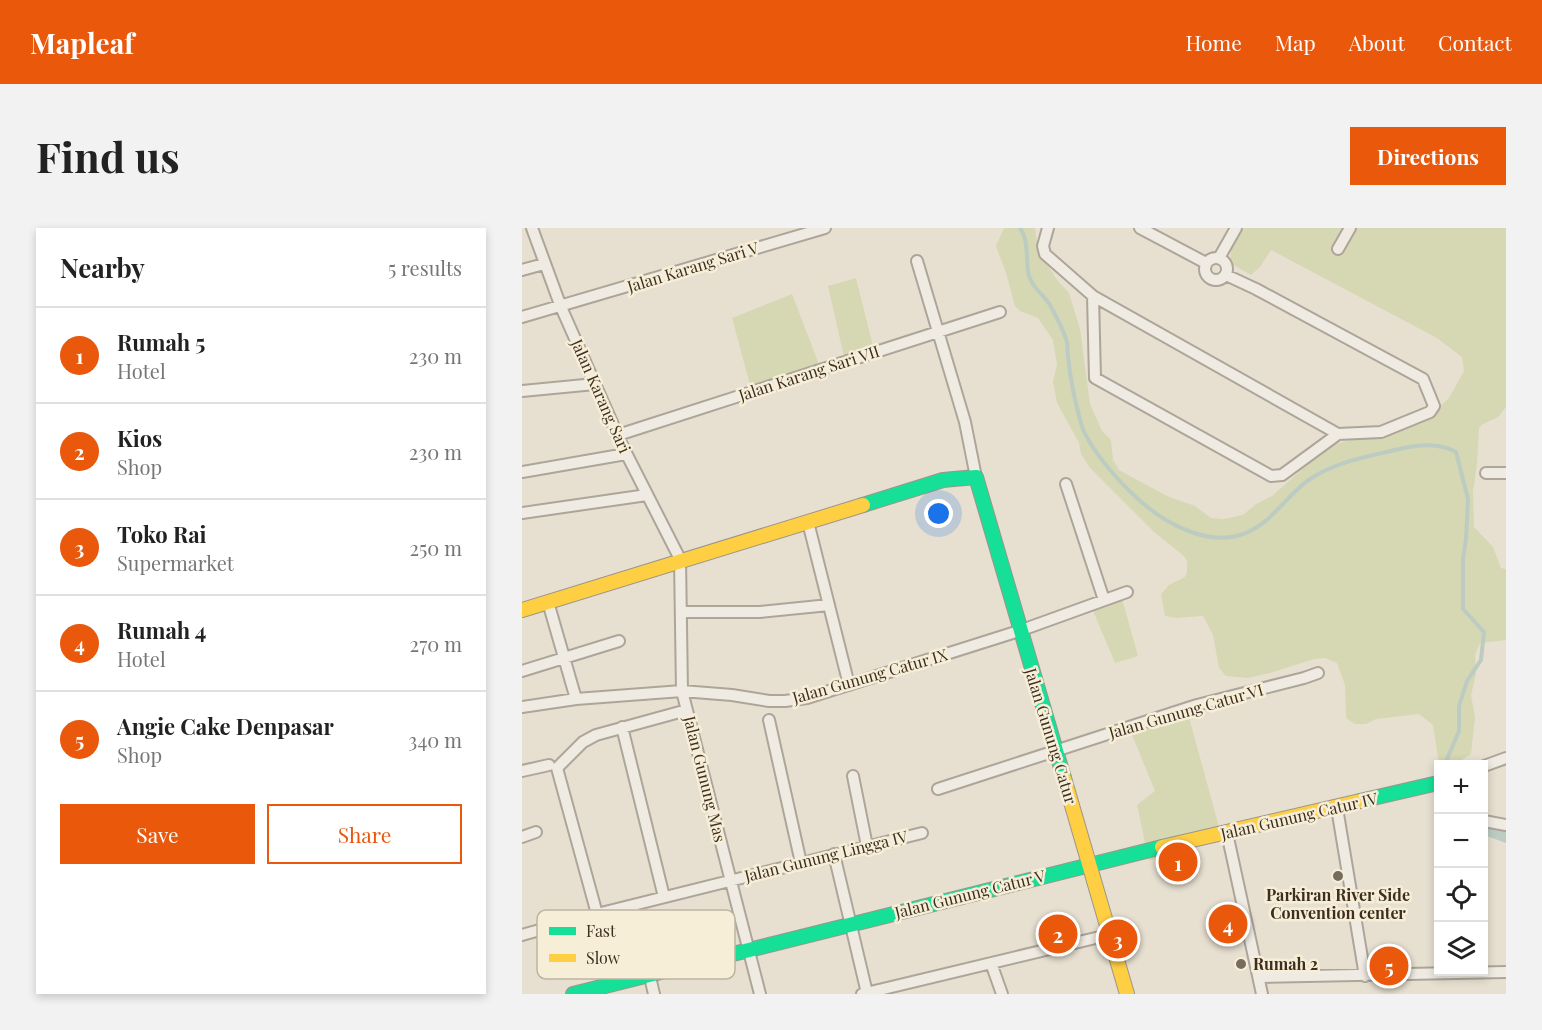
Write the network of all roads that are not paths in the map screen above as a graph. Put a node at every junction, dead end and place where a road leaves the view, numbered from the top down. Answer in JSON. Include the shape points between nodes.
{"nodes":[{"id":1,"x":532,"y":228,"type":"edge"},
{"id":2,"x":825,"y":228,"type":"edge"},
{"id":3,"x":1048,"y":228,"type":"edge"},
{"id":4,"x":1140,"y":228,"type":"edge"},
{"id":5,"x":1236,"y":228,"type":"edge"},
{"id":6,"x":1350,"y":228,"type":"edge"},
{"id":7,"x":1338,"y":249,"type":"dead end"},
{"id":8,"x":1219,"y":258,"type":"junction"},
{"id":9,"x":917,"y":261,"type":"dead end"},
{"id":10,"x":1206,"y":263,"type":"junction"},
{"id":11,"x":544,"y":264,"type":"junction"},
{"id":12,"x":522,"y":270,"type":"edge"},
{"id":13,"x":1226,"y":275,"type":"junction"},
{"id":14,"x":1092,"y":296,"type":"junction"},
{"id":15,"x":561,"y":307,"type":"junction"},
{"id":16,"x":1000,"y":312,"type":"dead end"},
{"id":17,"x":522,"y":318,"type":"edge"},
{"id":18,"x":938,"y":331,"type":"junction"},
{"id":19,"x":595,"y":384,"type":"junction"},
{"id":20,"x":522,"y":392,"type":"edge"},
{"id":21,"x":1338,"y":434,"type":"junction"},
{"id":22,"x":618,"y":435,"type":"junction"},
{"id":23,"x":626,"y":454,"type":"junction"},
{"id":24,"x":522,"y":472,"type":"edge"},
{"id":25,"x":1486,"y":473,"type":"dead end"},
{"id":26,"x":1506,"y":473,"type":"edge"},
{"id":27,"x":976,"y":477,"type":"junction"},
{"id":28,"x":1066,"y":484,"type":"dead end"},
{"id":29,"x":647,"y":495,"type":"junction"},
{"id":30,"x":522,"y":513,"type":"edge"},
{"id":31,"x":808,"y":522,"type":"junction"},
{"id":32,"x":680,"y":560,"type":"junction"},
{"id":33,"x":1127,"y":592,"type":"dead end"},
{"id":34,"x":1104,"y":600,"type":"junction"},
{"id":35,"x":548,"y":602,"type":"junction"},
{"id":36,"x":829,"y":605,"type":"junction"},
{"id":37,"x":522,"y":610,"type":"edge"},
{"id":38,"x":682,"y":612,"type":"junction"},
{"id":39,"x":1020,"y":631,"type":"junction"},
{"id":40,"x":619,"y":641,"type":"dead end"},
{"id":41,"x":563,"y":658,"type":"junction"},
{"id":42,"x":522,"y":671,"type":"edge"},
{"id":43,"x":1318,"y":673,"type":"dead end"},
{"id":44,"x":849,"y":685,"type":"junction"},
{"id":45,"x":682,"y":691,"type":"junction"},
{"id":46,"x":576,"y":699,"type":"junction"},
{"id":47,"x":522,"y":708,"type":"edge"},
{"id":48,"x":687,"y":710,"type":"junction"},
{"id":49,"x":769,"y":720,"type":"dead end"},
{"id":50,"x":622,"y":727,"type":"junction"},
{"id":51,"x":1055,"y":751,"type":"junction"},
{"id":52,"x":1506,"y":758,"type":"edge"},
{"id":53,"x":1488,"y":765,"type":"edge"},
{"id":54,"x":553,"y":766,"type":"junction"},
{"id":55,"x":522,"y":771,"type":"edge"},
{"id":56,"x":853,"y":776,"type":"dead end"},
{"id":57,"x":1434,"y":784,"type":"edge"},
{"id":58,"x":938,"y":789,"type":"dead end"},
{"id":59,"x":1337,"y":808,"type":"junction"},
{"id":60,"x":1488,"y":822,"type":"edge"},
{"id":61,"x":1506,"y":825,"type":"edge"},
{"id":62,"x":536,"y":832,"type":"dead end"},
{"id":63,"x":922,"y":833,"type":"dead end"},
{"id":64,"x":1227,"y":833,"type":"junction"},
{"id":65,"x":522,"y":837,"type":"edge"},
{"id":66,"x":867,"y":846,"type":"junction"},
{"id":67,"x":834,"y":854,"type":"junction"},
{"id":68,"x":801,"y":862,"type":"junction"},
{"id":69,"x":1089,"y":864,"type":"junction"},
{"id":70,"x":731,"y":880,"type":"junction"},
{"id":71,"x":664,"y":897,"type":"junction"},
{"id":72,"x":633,"y":905,"type":"junction"},
{"id":73,"x":596,"y":910,"type":"edge"},
{"id":74,"x":613,"y":910,"type":"edge"},
{"id":75,"x":634,"y":910,"type":"edge"},
{"id":76,"x":851,"y":924,"type":"junction"},
{"id":77,"x":537,"y":931,"type":"edge"},
{"id":78,"x":522,"y":935,"type":"edge"},
{"id":79,"x":1108,"y":935,"type":"junction"},
{"id":80,"x":748,"y":950,"type":"junction"},
{"id":81,"x":735,"y":953,"type":"edge"},
{"id":82,"x":991,"y":963,"type":"junction"},
{"id":83,"x":1488,"y":972,"type":"edge"},
{"id":84,"x":1506,"y":972,"type":"edge"},
{"id":85,"x":1434,"y":973,"type":"edge"},
{"id":86,"x":1365,"y":976,"type":"junction"},
{"id":87,"x":1259,"y":977,"type":"junction"},
{"id":88,"x":634,"y":979,"type":"edge"},
{"id":89,"x":651,"y":979,"type":"edge"},
{"id":90,"x":904,"y":989,"type":"edge"},
{"id":91,"x":865,"y":993,"type":"edge"},
{"id":92,"x":573,"y":994,"type":"edge"},
{"id":93,"x":654,"y":994,"type":"edge"},
{"id":94,"x":760,"y":994,"type":"edge"},
{"id":95,"x":1002,"y":994,"type":"edge"},
{"id":96,"x":1127,"y":994,"type":"edge"},
{"id":97,"x":1262,"y":994,"type":"edge"}],
"edges":[{"from":1,"to":11,"type":"street","name":"Jalan Karang Sari"},
{"from":2,"to":15,"type":"street","name":"Jalan Karang Sari V"},
{"from":3,"to":14,"type":"street","via":[[1043,246],[1046,254]]},
{"from":4,"to":10,"type":"street"},
{"from":5,"to":8,"type":"street"},
{"from":6,"to":7,"type":"street"},
{"from":8,"to":10,"type":"street"},
{"from":8,"to":13,"type":"street","via":[[1227,265]]},
{"from":9,"to":18,"type":"street","name":"Jalan Gunung Catur"},
{"from":10,"to":13,"type":"street","via":[[1210,279]]},
{"from":11,"to":12,"type":"street"},
{"from":11,"to":15,"type":"street","name":"Jalan Karang Sari"},
{"from":13,"to":21,"type":"street","via":[[1422,379],[1434,406],[1430,412],[1381,432]]},
{"from":14,"to":21,"type":"street"},
{"from":14,"to":21,"type":"street","via":[[1093,370],[1095,378],[1105,384],[1271,476],[1282,475]]},
{"from":15,"to":17,"type":"street","name":"Jalan Karang Sari V"},
{"from":15,"to":19,"type":"street","name":"Jalan Karang Sari"},
{"from":16,"to":18,"type":"street","name":"Jalan Karang Sari VII"},
{"from":18,"to":22,"type":"street","name":"Jalan Karang Sari VII"},
{"from":18,"to":27,"type":"street","name":"Jalan Gunung Catur","via":[[965,422]]},
{"from":19,"to":20,"type":"street"},
{"from":19,"to":22,"type":"street","name":"Jalan Karang Sari"},
{"from":22,"to":23,"type":"street","name":"Jalan Karang Sari"},
{"from":23,"to":24,"type":"street"},
{"from":23,"to":29,"type":"street","name":"Jalan Karang Sari"},
{"from":25,"to":26,"type":"street"},
{"from":27,"to":31,"type":"street","via":[[943,480]]},
{"from":27,"to":39,"type":"street","name":"Jalan Gunung Catur"},
{"from":28,"to":34,"type":"street"},
{"from":29,"to":30,"type":"street"},
{"from":29,"to":32,"type":"street","name":"Jalan Karang Sari"},
{"from":31,"to":32,"type":"street"},
{"from":31,"to":36,"type":"street"},
{"from":32,"to":35,"type":"street"},
{"from":32,"to":38,"type":"street","name":"Jalan Gunung Mas"},
{"from":33,"to":34,"type":"street","name":"Jalan Gunung Catur IX"},
{"from":34,"to":39,"type":"street","name":"Jalan Gunung Catur IX"},
{"from":35,"to":37,"type":"street"},
{"from":35,"to":41,"type":"street"},
{"from":36,"to":38,"type":"street","via":[[760,612]]},
{"from":36,"to":44,"type":"street"},
{"from":38,"to":45,"type":"street","name":"Jalan Gunung Mas"},
{"from":39,"to":44,"type":"street","name":"Jalan Gunung Catur IX"},
{"from":39,"to":51,"type":"street","name":"Jalan Gunung Catur"},
{"from":40,"to":41,"type":"street"},
{"from":41,"to":42,"type":"street"},
{"from":41,"to":46,"type":"street"},
{"from":43,"to":51,"type":"street","name":"Jalan Gunung Catur VI","via":[[1197,705]]},
{"from":44,"to":45,"type":"street","name":"Jalan Gunung Catur IX","via":[[785,701]]},
{"from":45,"to":46,"type":"street","name":"Jalan Gunung Catur IX"},
{"from":45,"to":48,"type":"street","name":"Jalan Gunung Mas"},
{"from":46,"to":47,"type":"street","name":"Jalan Gunung Catur IX"},
{"from":48,"to":50,"type":"street"},
{"from":48,"to":70,"type":"street","name":"Jalan Gunung Mas"},
{"from":49,"to":68,"type":"street"},
{"from":50,"to":54,"type":"street","via":[[583,742]]},
{"from":50,"to":71,"type":"street"},
{"from":51,"to":58,"type":"street","name":"Jalan Gunung Catur VI"},
{"from":51,"to":69,"type":"street","name":"Jalan Gunung Catur"},
{"from":52,"to":53,"type":"street"},
{"from":54,"to":55,"type":"street"},
{"from":54,"to":73,"type":"street"},
{"from":56,"to":66,"type":"street"},
{"from":57,"to":59,"type":"street","name":"Jalan Gunung Catur IV"},
{"from":59,"to":64,"type":"street","name":"Jalan Gunung Catur IV"},
{"from":59,"to":86,"type":"street"},
{"from":60,"to":61,"type":"street"},
{"from":62,"to":65,"type":"street"},
{"from":63,"to":66,"type":"street","name":"Jalan Gunung Lingga IV"},
{"from":64,"to":69,"type":"street","name":"Jalan Gunung Catur IV"},
{"from":64,"to":87,"type":"street"},
{"from":66,"to":67,"type":"street","name":"Jalan Gunung Lingga IV"},
{"from":67,"to":68,"type":"street","name":"Jalan Gunung Lingga IV"},
{"from":67,"to":76,"type":"street"},
{"from":68,"to":70,"type":"street","name":"Jalan Gunung Lingga IV"},
{"from":69,"to":76,"type":"street","name":"Jalan Gunung Catur V"},
{"from":69,"to":79,"type":"street","name":"Jalan Gunung Catur"},
{"from":70,"to":71,"type":"street","name":"Jalan Gunung Lingga IV"},
{"from":70,"to":80,"type":"street","name":"Jalan Gunung Mas"},
{"from":71,"to":72,"type":"street","name":"Jalan Gunung Lingga IV"},
{"from":72,"to":74,"type":"street","name":"Jalan Gunung Lingga IV"},
{"from":72,"to":75,"type":"street"},
{"from":76,"to":80,"type":"street","name":"Jalan Gunung Catur V"},
{"from":76,"to":91,"type":"street"},
{"from":77,"to":78,"type":"street","name":"Jalan Gunung Lingga IV"},
{"from":79,"to":82,"type":"street"},
{"from":79,"to":96,"type":"street","name":"Jalan Gunung Catur"},
{"from":80,"to":81,"type":"street","name":"Jalan Gunung Catur V"},
{"from":80,"to":94,"type":"street","name":"Jalan Gunung Mas"},
{"from":82,"to":90,"type":"street"},
{"from":82,"to":95,"type":"street"},
{"from":83,"to":84,"type":"street"},
{"from":85,"to":86,"type":"street"},
{"from":86,"to":87,"type":"street"},
{"from":87,"to":97,"type":"street"},
{"from":88,"to":92,"type":"street","name":"Jalan Gunung Catur V"},
{"from":89,"to":93,"type":"street"},
{"from":90,"to":91,"type":"street"}]}
